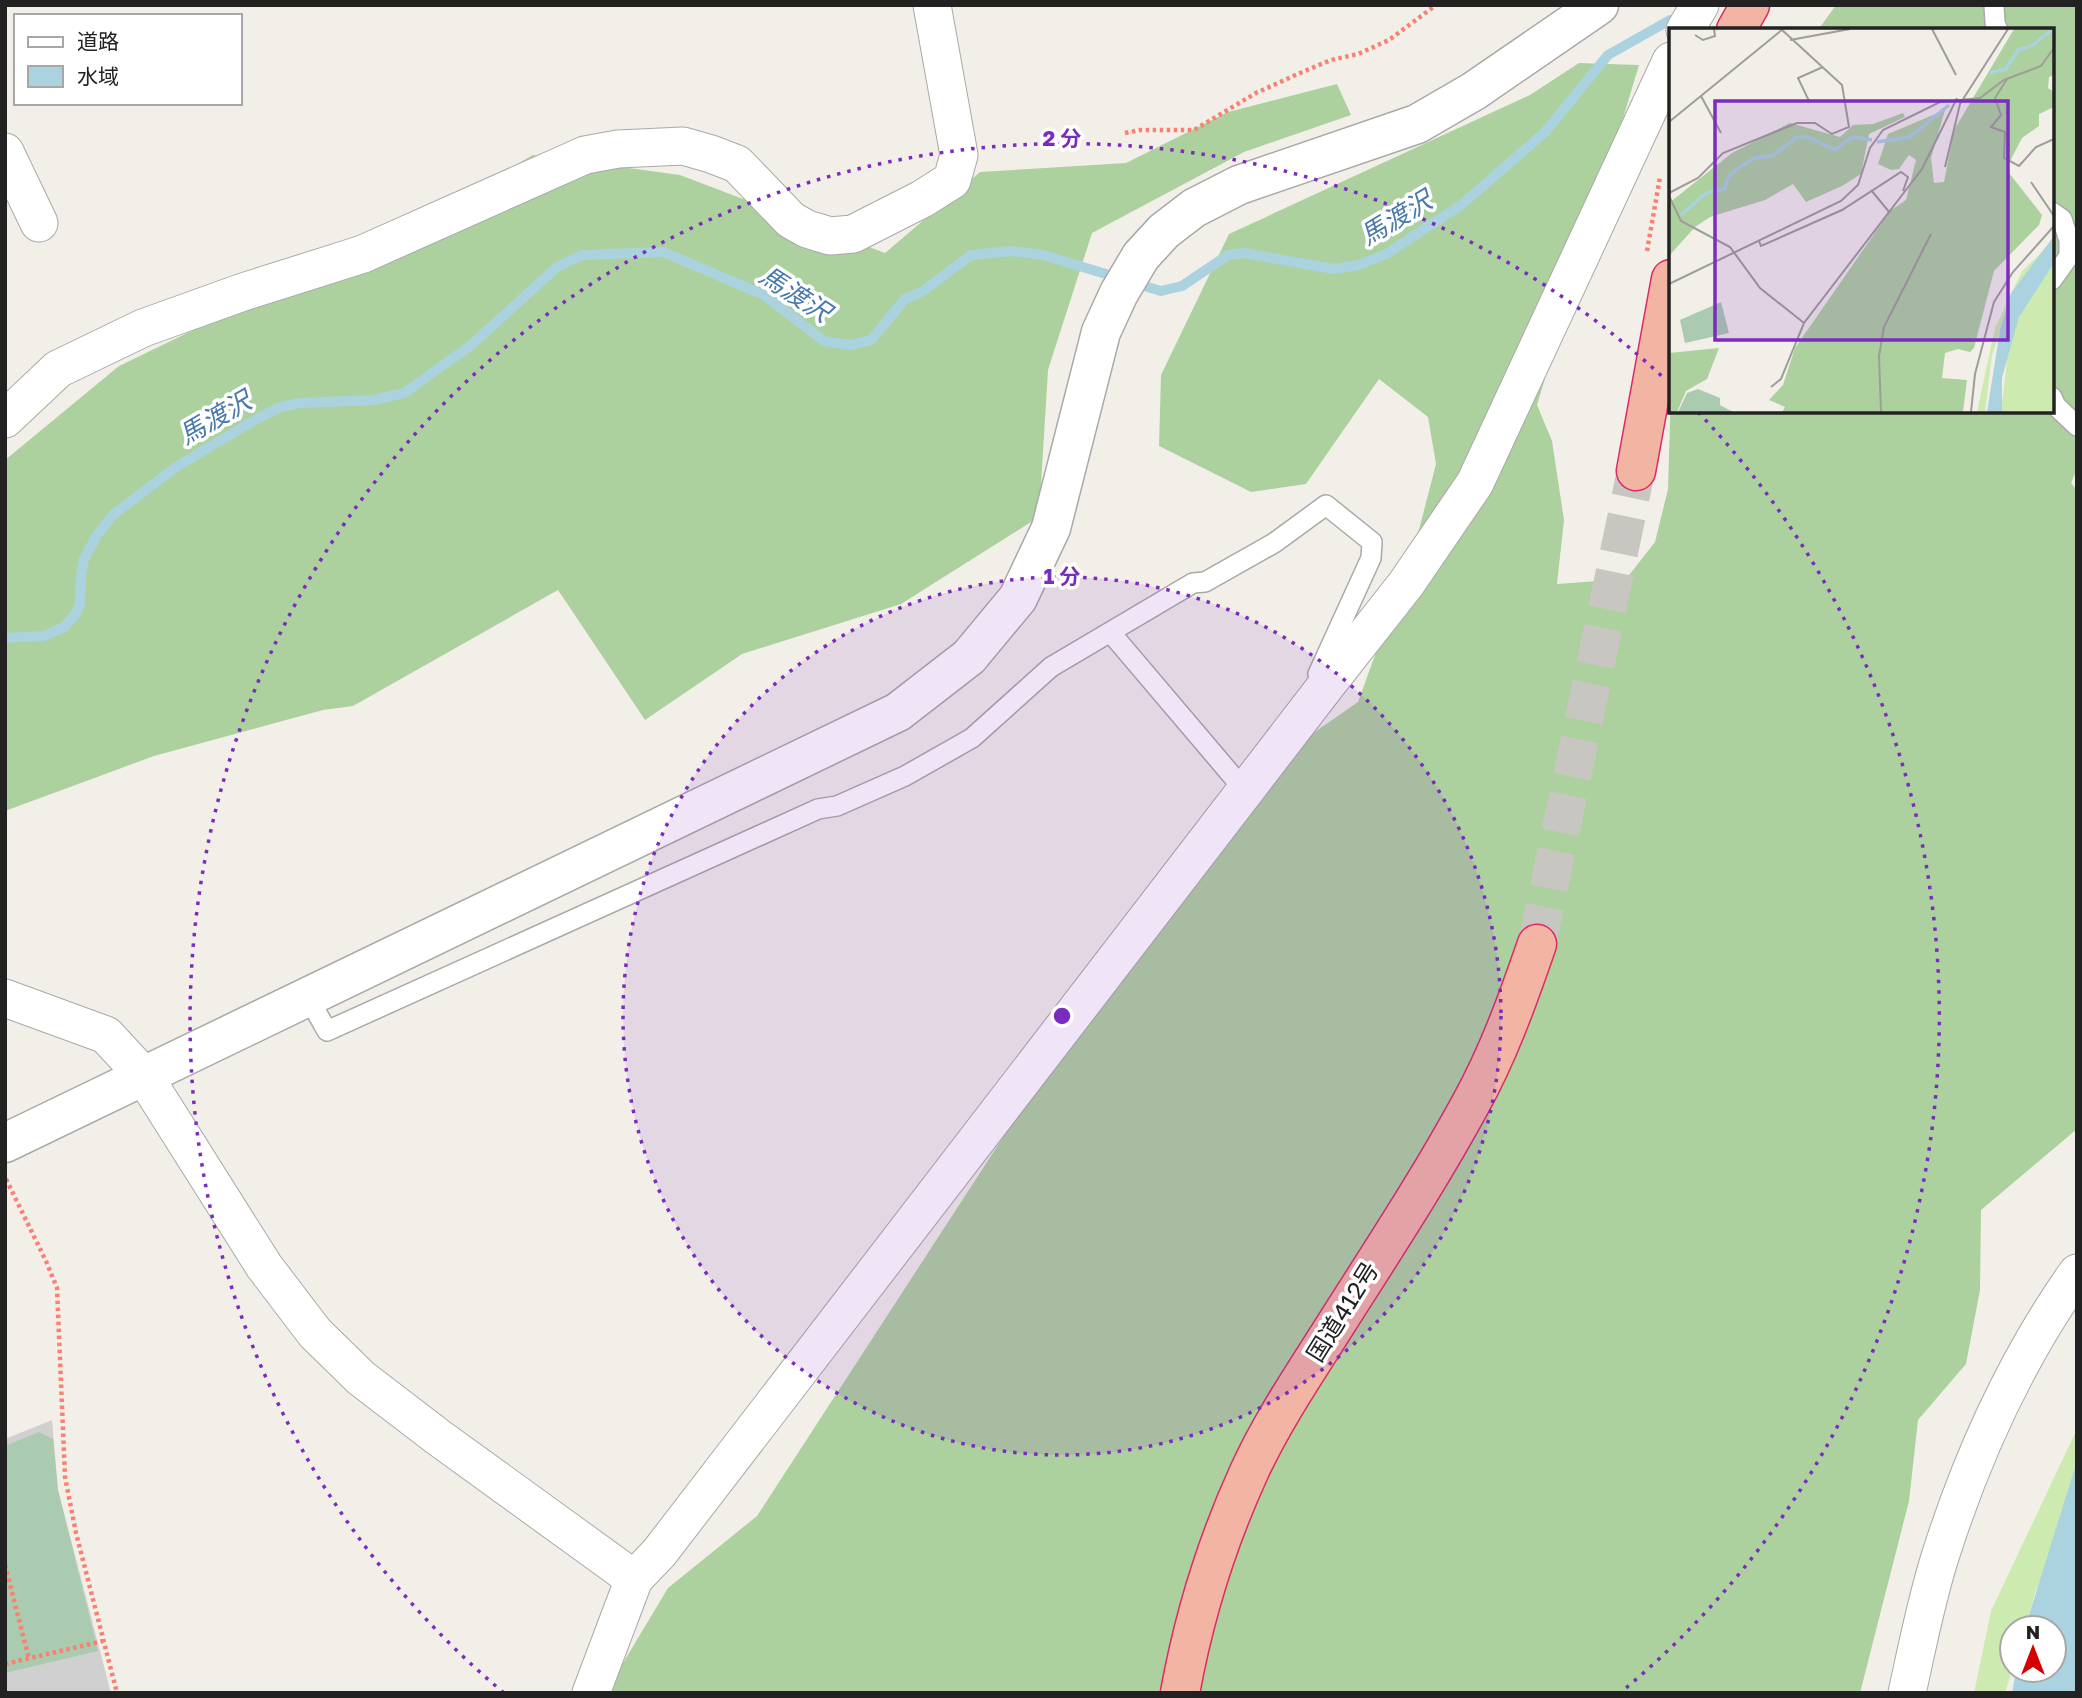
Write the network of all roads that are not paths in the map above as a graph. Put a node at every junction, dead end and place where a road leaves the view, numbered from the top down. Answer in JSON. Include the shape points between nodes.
{"nodes":[{"id":1,"x":932,"y":5,"type":"edge"},
{"id":2,"x":1599,"y":5,"type":"edge"},
{"id":3,"x":1700,"y":5,"type":"edge"},
{"id":4,"x":1750,"y":5,"type":"edge"},
{"id":5,"x":1994,"y":5,"type":"edge"},
{"id":6,"x":1686,"y":28,"type":"edge"},
{"id":7,"x":1737,"y":28,"type":"edge"},
{"id":8,"x":1997,"y":28,"type":"edge"},
{"id":9,"x":1669,"y":65,"type":"edge"},
{"id":10,"x":5,"y":152,"type":"edge"},
{"id":11,"x":2054,"y":213,"type":"edge"},
{"id":12,"x":39,"y":223,"type":"dead end"},
{"id":13,"x":2054,"y":277,"type":"edge"},
{"id":14,"x":1669,"y":290,"type":"edge"},
{"id":15,"x":2054,"y":402,"type":"edge"},
{"id":16,"x":5,"y":419,"type":"edge"},
{"id":17,"x":2077,"y":426,"type":"edge"},
{"id":18,"x":1636,"y":471,"type":"tunnel mouth"},
{"id":19,"x":1111,"y":633,"type":"junction"},
{"id":20,"x":1328,"y":683,"type":"junction"},
{"id":21,"x":1246,"y":792,"type":"junction"},
{"id":22,"x":1537,"y":944,"type":"tunnel mouth"},
{"id":23,"x":308,"y":997,"type":"junction"},
{"id":24,"x":5,"y":998,"type":"edge"},
{"id":25,"x":144,"y":1076,"type":"junction"},
{"id":26,"x":5,"y":1143,"type":"edge"},
{"id":27,"x":2077,"y":1273,"type":"edge"},
{"id":28,"x":634,"y":1579,"type":"junction"},
{"id":29,"x":591,"y":1693,"type":"edge"},
{"id":30,"x":1180,"y":1693,"type":"edge"},
{"id":31,"x":1907,"y":1693,"type":"edge"}],
"edges":[{"from":1,"to":16,"type":"street","via":[[959,155],[952,180],[853,234],[830,236],[791,220],[737,164],[711,153],[683,146],[585,155],[363,254],[132,333],[58,369]]},
{"from":2,"to":23,"type":"street","via":[[1475,92],[1417,124],[1239,185],[1194,208],[1164,231],[1141,256],[1101,332],[1051,528],[1018,598],[969,657],[898,712]]},
{"from":3,"to":6,"type":"street"},
{"from":4,"to":7,"type":"highway"},
{"from":5,"to":8,"type":"lane"},
{"from":9,"to":20,"type":"street","via":[[1475,483],[1406,584]]},
{"from":10,"to":12,"type":"street"},
{"from":11,"to":13,"type":"lane","via":[[2062,219],[2069,256]]},
{"from":14,"to":18,"type":"highway"},
{"from":15,"to":17,"type":"lane"},
{"from":19,"to":20,"type":"lane","via":[[1192,583],[1205,582],[1274,544],[1326,505],[1372,542],[1371,558],[1318,674]]},
{"from":19,"to":21,"type":"lane"},
{"from":19,"to":23,"type":"lane","via":[[1051,667],[972,737],[905,776],[837,806],[818,809],[327,1031]]},
{"from":20,"to":21,"type":"street"},
{"from":21,"to":28,"type":"street","via":[[659,1553]]},
{"from":22,"to":30,"type":"highway","name":"国道412号","via":[[1514,1011],[1472,1102],[1250,1470],[1199,1607]]},
{"from":23,"to":25,"type":"street"},
{"from":24,"to":25,"type":"street","via":[[106,1035]]},
{"from":25,"to":26,"type":"street"},
{"from":25,"to":28,"type":"street","via":[[264,1266],[315,1333],[372,1387]]},
{"from":27,"to":31,"type":"street","via":[[2011,1382],[1969,1474],[1939,1558]]},
{"from":28,"to":29,"type":"street"}]}
